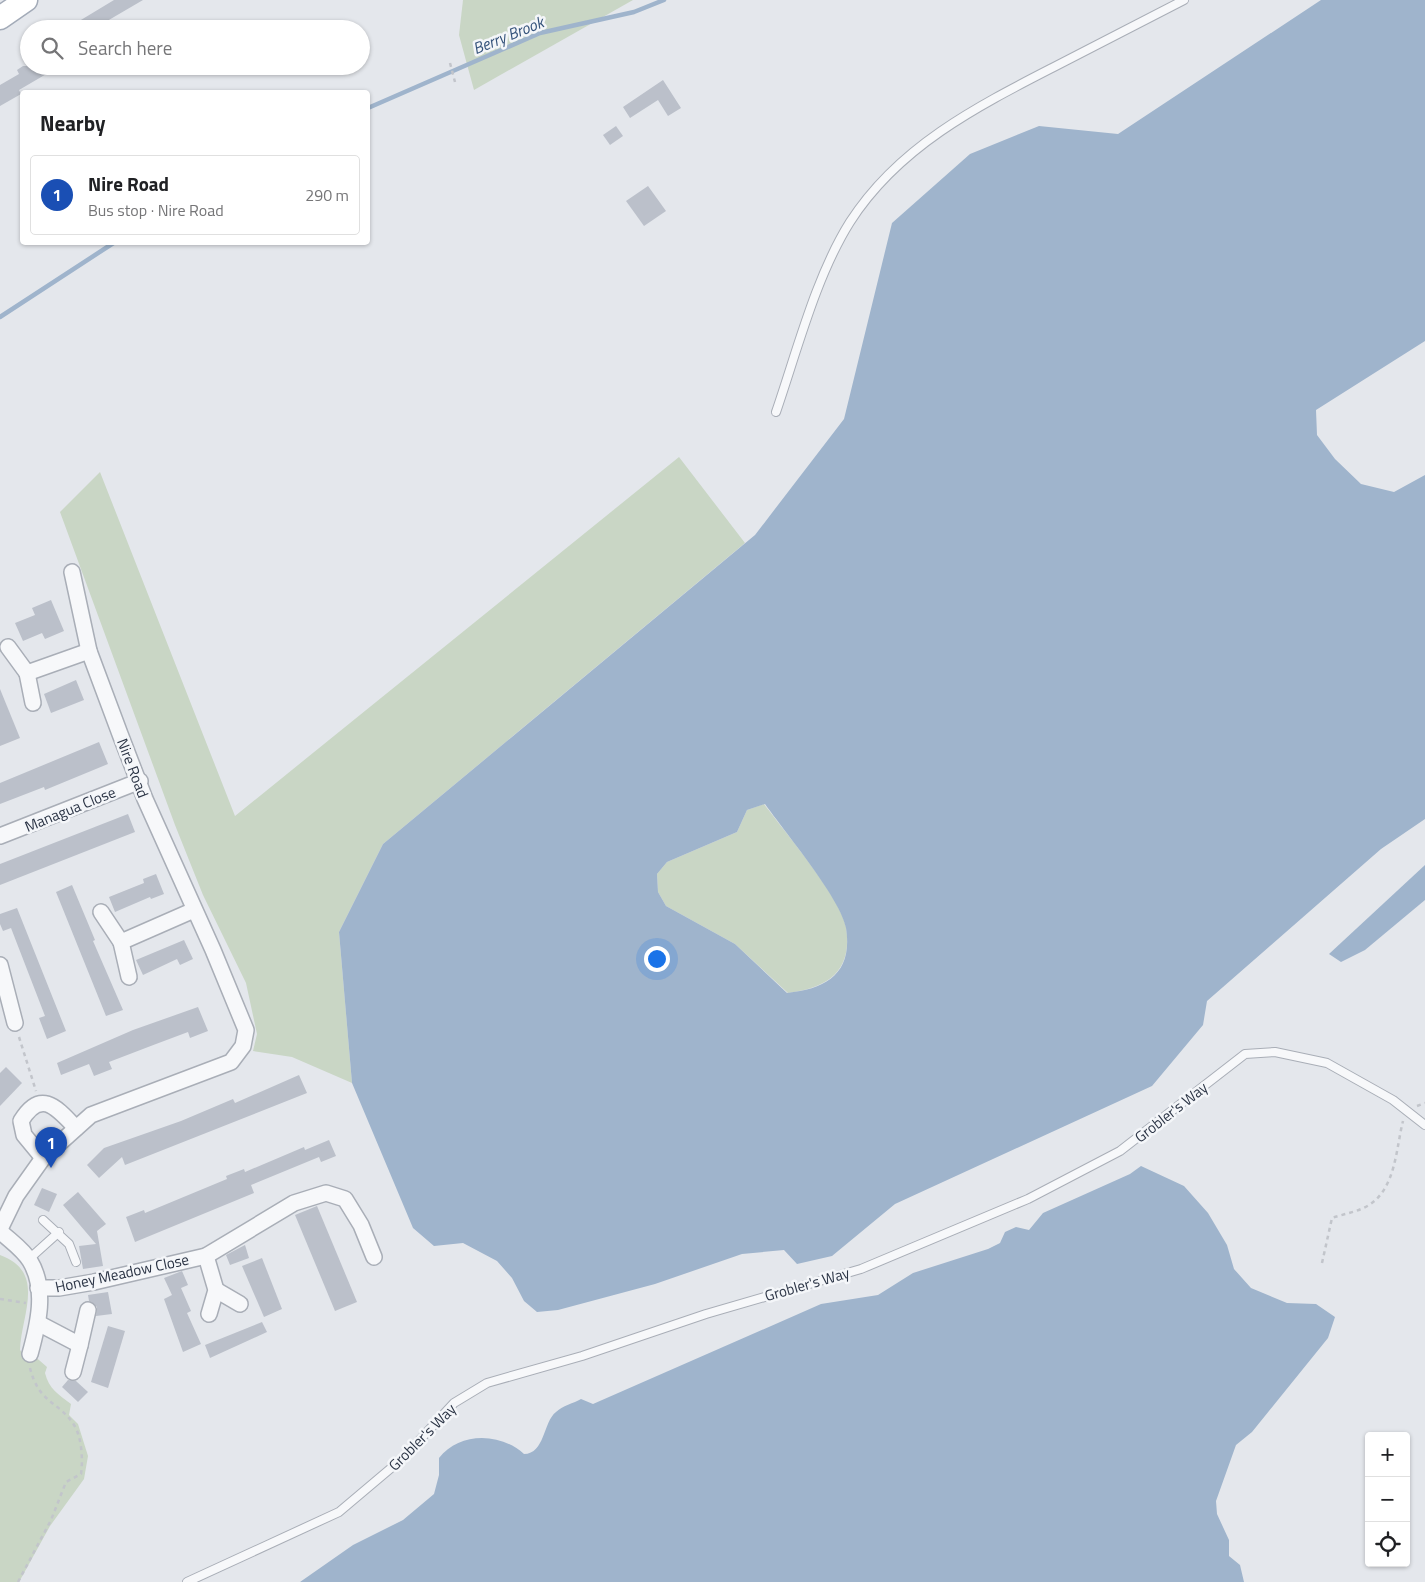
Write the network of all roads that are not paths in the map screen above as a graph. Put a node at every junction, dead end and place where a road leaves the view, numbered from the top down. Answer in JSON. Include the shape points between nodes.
{"nodes":[{"id":1,"x":26,"y":0,"type":"edge"},
{"id":2,"x":1184,"y":0,"type":"edge"},
{"id":3,"x":0,"y":18,"type":"edge"},
{"id":4,"x":776,"y":412,"type":"dead end"},
{"id":5,"x":72,"y":572,"type":"dead end"},
{"id":6,"x":8,"y":647,"type":"dead end"},
{"id":7,"x":90,"y":651,"type":"junction"},
{"id":8,"x":27,"y":674,"type":"junction"},
{"id":9,"x":34,"y":703,"type":"dead end"},
{"id":10,"x":140,"y":781,"type":"junction"},
{"id":11,"x":0,"y":836,"type":"edge"},
{"id":12,"x":194,"y":910,"type":"junction"},
{"id":13,"x":101,"y":912,"type":"dead end"},
{"id":14,"x":121,"y":942,"type":"junction"},
{"id":15,"x":0,"y":965,"type":"edge"},
{"id":16,"x":129,"y":977,"type":"dead end"},
{"id":17,"x":15,"y":1024,"type":"road end"},
{"id":18,"x":1425,"y":1125,"type":"edge"},
{"id":19,"x":76,"y":1128,"type":"junction"},
{"id":20,"x":43,"y":1158,"type":"junction"},
{"id":21,"x":43,"y":1220,"type":"dead end"},
{"id":22,"x":0,"y":1230,"type":"edge"},
{"id":23,"x":59,"y":1232,"type":"junction"},
{"id":24,"x":206,"y":1256,"type":"junction"},
{"id":25,"x":374,"y":1257,"type":"dead end"},
{"id":26,"x":29,"y":1259,"type":"junction"},
{"id":27,"x":76,"y":1262,"type":"dead end"},
{"id":28,"x":38,"y":1288,"type":"junction"},
{"id":29,"x":216,"y":1290,"type":"junction"},
{"id":30,"x":240,"y":1304,"type":"dead end"},
{"id":31,"x":88,"y":1310,"type":"dead end"},
{"id":32,"x":209,"y":1314,"type":"dead end"},
{"id":33,"x":38,"y":1323,"type":"junction"},
{"id":34,"x":80,"y":1345,"type":"junction"},
{"id":35,"x":30,"y":1354,"type":"road end"},
{"id":36,"x":73,"y":1372,"type":"dead end"},
{"id":37,"x":188,"y":1582,"type":"edge"}],
"edges":[{"from":1,"to":3,"type":"main road"},
{"from":2,"to":4,"type":"lane","via":[[981,105],[934,135],[886,176],[850,222],[827,264]]},
{"from":5,"to":7,"type":"street","name":"Nire Road"},
{"from":6,"to":8,"type":"street"},
{"from":7,"to":8,"type":"street"},
{"from":7,"to":10,"type":"street","name":"Nire Road"},
{"from":8,"to":9,"type":"street"},
{"from":10,"to":11,"type":"street","name":"Managua Close"},
{"from":10,"to":12,"type":"street","name":"Nire Road"},
{"from":12,"to":14,"type":"street"},
{"from":12,"to":19,"type":"street","name":"Nire Road","via":[[240,1011],[246,1030],[243,1046],[231,1062],[91,1115]]},
{"from":13,"to":14,"type":"street"},
{"from":14,"to":16,"type":"street"},
{"from":15,"to":17,"type":"street"},
{"from":18,"to":37,"type":"lane","name":"Grobler's Way","via":[[1406,1110],[1327,1063],[1275,1052],[1244,1054],[1120,1151],[1028,1199],[861,1269],[487,1383],[454,1403],[403,1458],[339,1512]]},
{"from":19,"to":20,"type":"street","name":"Nire Road"},
{"from":19,"to":20,"type":"street","via":[[53,1105],[40,1103],[28,1109],[21,1121],[24,1135]]},
{"from":20,"to":22,"type":"street","name":"Nire Road","via":[[16,1196]]},
{"from":21,"to":23,"type":"lane"},
{"from":22,"to":26,"type":"street"},
{"from":23,"to":26,"type":"lane"},
{"from":23,"to":27,"type":"lane","via":[[69,1244]]},
{"from":24,"to":25,"type":"street","name":"Honey Meadow Close","via":[[294,1203],[326,1193],[345,1199],[361,1225]]},
{"from":24,"to":28,"type":"street","name":"Honey Meadow Close","via":[[94,1282]]},
{"from":24,"to":29,"type":"street","name":"Honey Meadow Close"},
{"from":26,"to":28,"type":"street","via":[[36,1272]]},
{"from":28,"to":33,"type":"street"},
{"from":29,"to":30,"type":"street"},
{"from":29,"to":32,"type":"street"},
{"from":31,"to":34,"type":"street","name":"Honey Meadow Close"},
{"from":33,"to":34,"type":"street"},
{"from":33,"to":35,"type":"street"},
{"from":34,"to":36,"type":"street","name":"Honey Meadow Close"}]}
